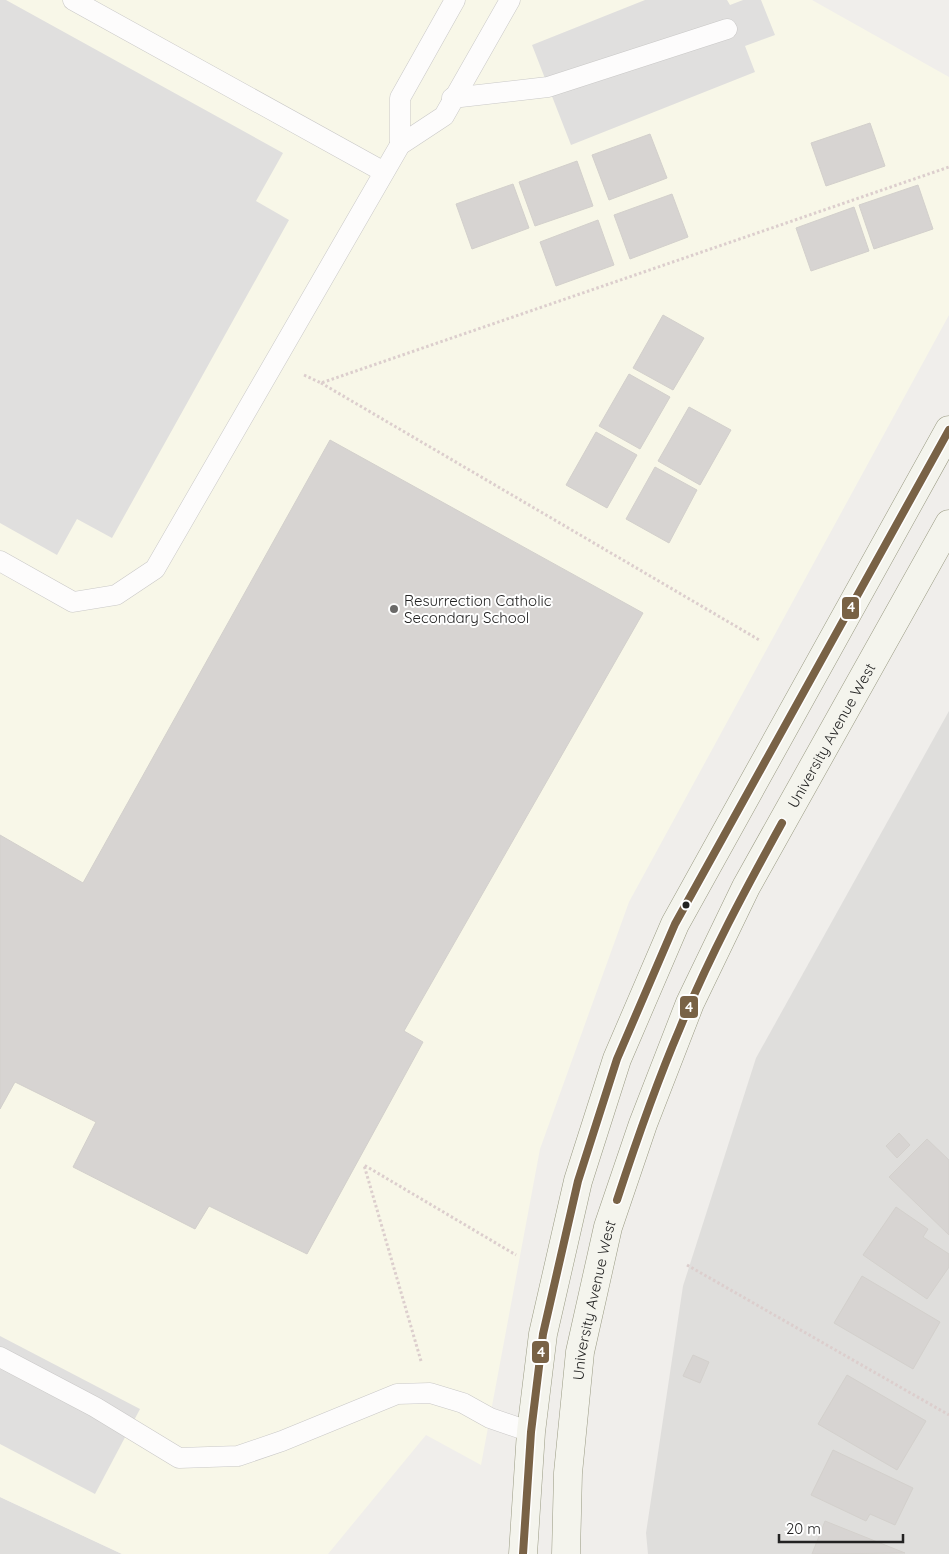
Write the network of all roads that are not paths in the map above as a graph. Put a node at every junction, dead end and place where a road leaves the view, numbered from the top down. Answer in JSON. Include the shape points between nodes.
{"nodes":[{"id":1,"x":73,"y":0,"type":"edge"},
{"id":2,"x":455,"y":0,"type":"edge"},
{"id":3,"x":510,"y":0,"type":"edge"},
{"id":4,"x":727,"y":29,"type":"dead end"},
{"id":5,"x":452,"y":98,"type":"junction"},
{"id":6,"x":400,"y":145,"type":"junction"},
{"id":7,"x":384,"y":172,"type":"junction"},
{"id":8,"x":949,"y":430,"type":"edge"},
{"id":9,"x":949,"y":524,"type":"edge"},
{"id":10,"x":0,"y":561,"type":"edge"},
{"id":11,"x":0,"y":1357,"type":"edge"},
{"id":12,"x":531,"y":1432,"type":"junction"},
{"id":13,"x":523,"y":1554,"type":"edge"},
{"id":14,"x":566,"y":1554,"type":"edge"}],
"edges":[{"from":1,"to":7,"type":"lane"},
{"from":2,"to":6,"type":"lane","via":[[400,98]]},
{"from":3,"to":5,"type":"lane"},
{"from":4,"to":5,"type":"lane","via":[[548,87]]},
{"from":5,"to":6,"type":"lane","via":[[444,116]]},
{"from":6,"to":7,"type":"lane"},
{"from":7,"to":10,"type":"lane","via":[[154,569],[116,595],[73,602]]},
{"from":8,"to":12,"type":"main road","via":[[675,924],[617,1059],[578,1180],[543,1334]]},
{"from":9,"to":14,"type":"main road","name":"University Avenue West","via":[[746,887],[690,1003],[643,1124],[608,1226],[580,1352],[568,1473]]},
{"from":11,"to":12,"type":"lane","via":[[95,1407],[179,1458],[238,1456],[397,1394],[430,1393]]},
{"from":12,"to":13,"type":"main road"}]}
